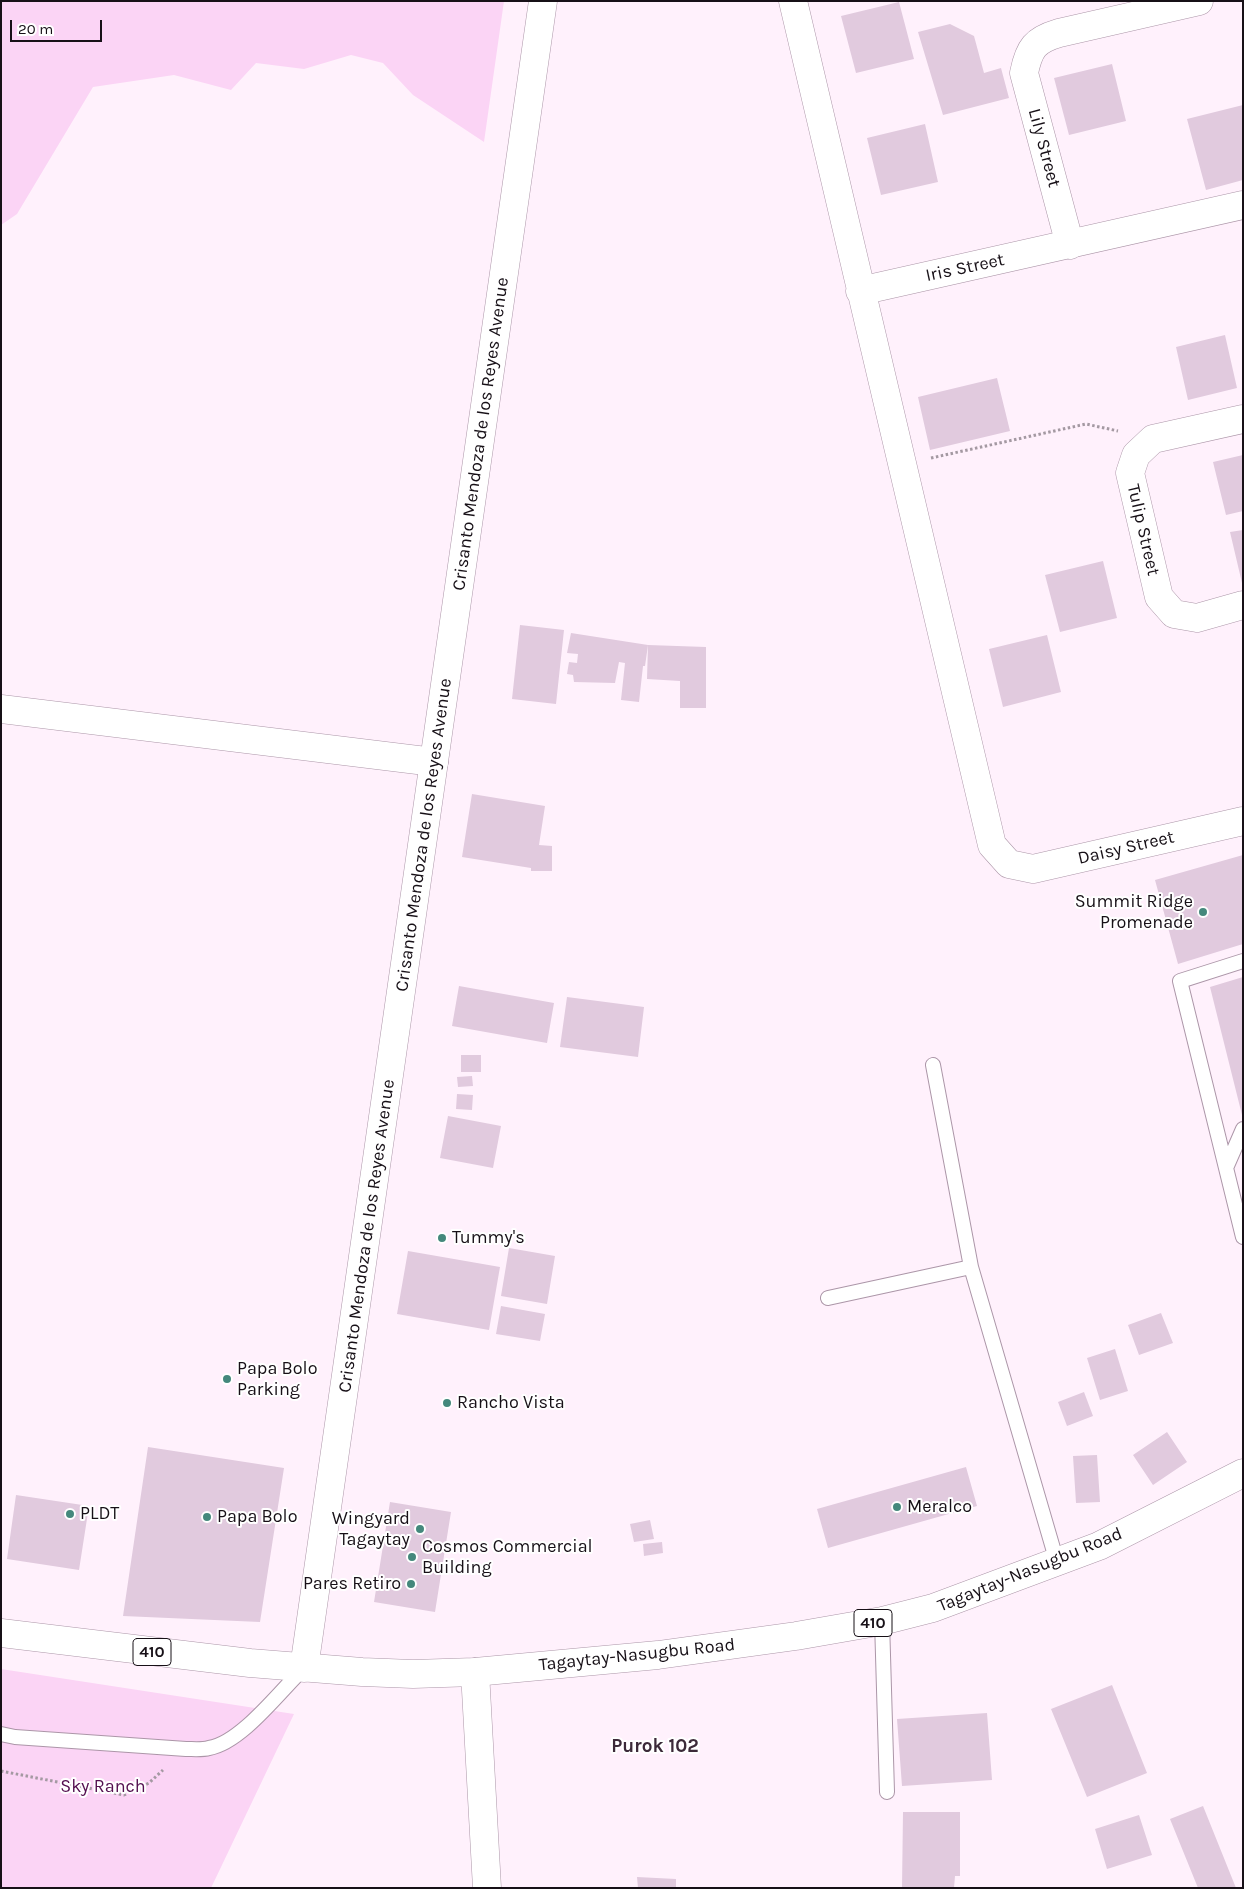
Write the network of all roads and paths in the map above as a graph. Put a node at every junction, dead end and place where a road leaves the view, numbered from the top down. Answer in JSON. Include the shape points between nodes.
{"nodes":[{"id":1,"x":543,"y":1,"type":"edge"},
{"id":2,"x":793,"y":1,"type":"edge"},
{"id":3,"x":1199,"y":1,"type":"edge"},
{"id":4,"x":1243,"y":205,"type":"edge"},
{"id":5,"x":1070,"y":245,"type":"junction"},
{"id":6,"x":860,"y":291,"type":"junction"},
{"id":7,"x":1243,"y":419,"type":"edge"},
{"id":8,"x":1153,"y":440,"type":"junction"},
{"id":9,"x":902,"y":465,"type":"junction"},
{"id":10,"x":1243,"y":604,"type":"edge"},
{"id":11,"x":1,"y":709,"type":"edge"},
{"id":12,"x":434,"y":762,"type":"junction"},
{"id":13,"x":1243,"y":821,"type":"edge"},
{"id":14,"x":1243,"y":961,"type":"edge"},
{"id":15,"x":932,"y":1065,"type":"dead end"},
{"id":16,"x":1243,"y":1129,"type":"edge"},
{"id":17,"x":1226,"y":1168,"type":"junction"},
{"id":18,"x":1243,"y":1237,"type":"edge"},
{"id":19,"x":971,"y":1267,"type":"junction"},
{"id":20,"x":828,"y":1298,"type":"dead end"},
{"id":21,"x":1243,"y":1473,"type":"edge"},
{"id":22,"x":1057,"y":1562,"type":"junction"},
{"id":23,"x":882,"y":1621,"type":"junction"},
{"id":24,"x":1,"y":1633,"type":"edge"},
{"id":25,"x":304,"y":1668,"type":"junction"},
{"id":26,"x":475,"y":1672,"type":"junction"},
{"id":27,"x":1,"y":1734,"type":"edge"},
{"id":28,"x":186,"y":1750,"type":"junction"},
{"id":29,"x":1,"y":1771,"type":"edge"},
{"id":30,"x":887,"y":1792,"type":"dead end"},
{"id":31,"x":487,"y":1888,"type":"edge"}],
"edges":[{"from":1,"to":12,"type":"main road","name":"Crisanto Mendoza de los Reyes Avenue"},
{"from":2,"to":6,"type":"main road"},
{"from":3,"to":5,"type":"main road","name":"Lily Street","via":[[1059,33],[1043,38],[1028,53],[1024,73]]},
{"from":4,"to":5,"type":"main road"},
{"from":5,"to":6,"type":"main road","name":"Iris Street"},
{"from":6,"to":9,"type":"main road"},
{"from":7,"to":8,"type":"main road"},
{"from":8,"to":9,"type":"path","via":[[1086,424]]},
{"from":8,"to":10,"type":"main road","name":"Tulip Street","via":[[1136,455],[1130,473],[1159,597],[1174,614],[1197,618]]},
{"from":9,"to":13,"type":"main road","name":"Daisy Street","via":[[992,845],[1009,864],[1033,870]]},
{"from":11,"to":12,"type":"main road"},
{"from":12,"to":25,"type":"main road","name":"Crisanto Mendoza de los Reyes Avenue"},
{"from":14,"to":17,"type":"lane","via":[[1180,981]]},
{"from":15,"to":19,"type":"lane"},
{"from":16,"to":17,"type":"lane"},
{"from":17,"to":18,"type":"lane"},
{"from":19,"to":20,"type":"lane"},
{"from":19,"to":22,"type":"lane"},
{"from":21,"to":22,"type":"main road","name":"Tagaytay-Nasugbu Road","number":"410","via":[[1100,1546]]},
{"from":22,"to":23,"type":"main road","name":"Tagaytay-Nasugbu Road","number":"410","via":[[933,1608]]},
{"from":23,"to":26,"type":"main road","name":"Tagaytay-Nasugbu Road","number":"410","via":[[658,1656]]},
{"from":23,"to":30,"type":"lane"},
{"from":24,"to":25,"type":"main road","name":"Tagaytay-Nasugbu Road","number":"410"},
{"from":25,"to":26,"type":"main road","name":"Tagaytay-Nasugbu Road","number":"410","via":[[413,1674]]},
{"from":25,"to":28,"type":"lane","via":[[234,1738],[210,1748]]},
{"from":26,"to":31,"type":"main road"},
{"from":27,"to":28,"type":"lane"},
{"from":28,"to":29,"type":"path","via":[[149,1783],[124,1795]]}]}
